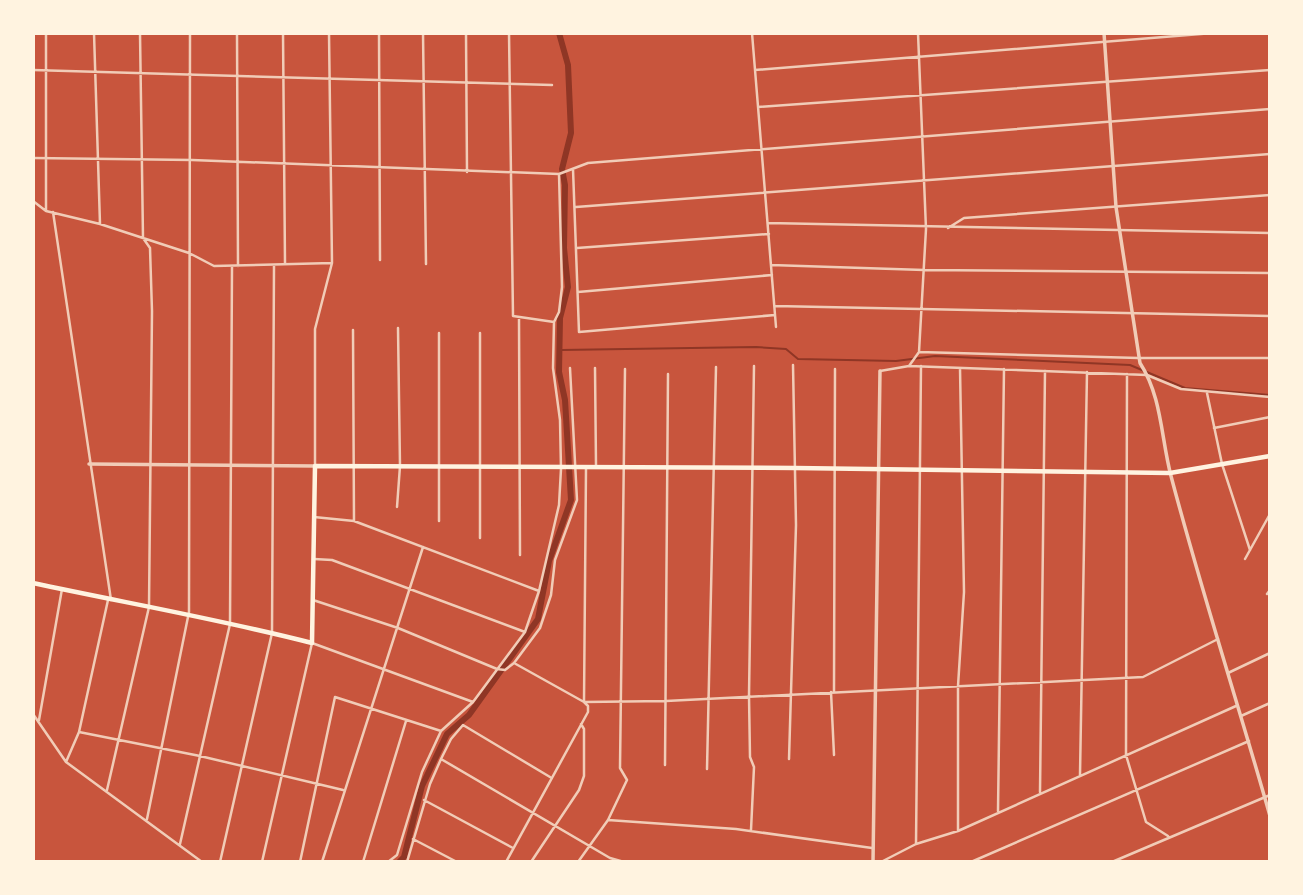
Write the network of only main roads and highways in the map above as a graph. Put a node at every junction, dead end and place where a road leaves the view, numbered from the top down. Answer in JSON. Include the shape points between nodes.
{"nodes":[{"id":1,"x":1270,"y":456,"type":"edge"},
{"id":2,"x":33,"y":583,"type":"edge"}],
"edges":[{"from":1,"to":2,"type":"main road","via":[[1170,473],[315,466],[312,643],[189,612]]}]}
